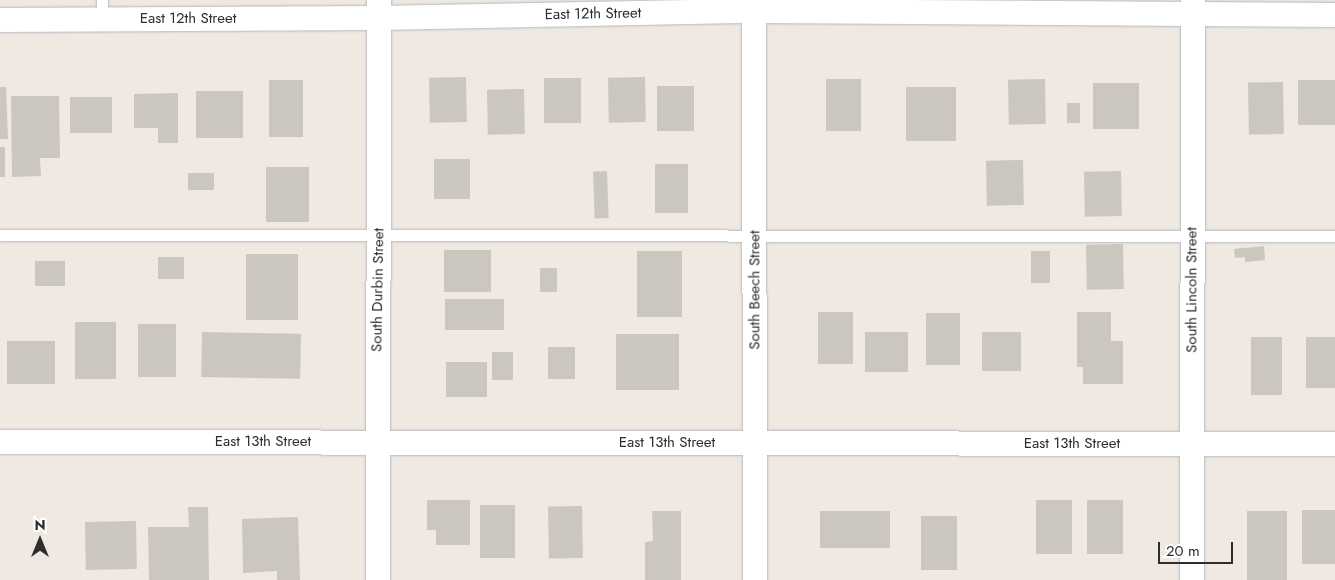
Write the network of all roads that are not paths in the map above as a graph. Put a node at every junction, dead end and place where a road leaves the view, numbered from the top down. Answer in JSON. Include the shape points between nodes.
{"nodes":[{"id":1,"x":754,"y":6,"type":"edge"},
{"id":2,"x":1193,"y":6,"type":"edge"},
{"id":3,"x":379,"y":9,"type":"edge"},
{"id":4,"x":102,"y":10,"type":"edge"},
{"id":5,"x":1335,"y":15,"type":"edge"},
{"id":6,"x":0,"y":20,"type":"edge"},
{"id":7,"x":0,"y":235,"type":"edge"},
{"id":8,"x":379,"y":235,"type":"junction"},
{"id":9,"x":755,"y":235,"type":"junction"},
{"id":10,"x":1192,"y":236,"type":"junction"},
{"id":11,"x":1335,"y":236,"type":"edge"},
{"id":12,"x":0,"y":442,"type":"edge"},
{"id":13,"x":377,"y":443,"type":"junction"},
{"id":14,"x":755,"y":443,"type":"junction"},
{"id":15,"x":1192,"y":444,"type":"junction"},
{"id":16,"x":1335,"y":444,"type":"edge"},
{"id":17,"x":378,"y":580,"type":"edge"},
{"id":18,"x":755,"y":580,"type":"edge"},
{"id":19,"x":1192,"y":580,"type":"edge"}],
"edges":[{"from":1,"to":2,"type":"street","name":"East 12th Street"},
{"from":1,"to":3,"type":"street","name":"East 12th Street"},
{"from":1,"to":9,"type":"street","name":"South Beech Street"},
{"from":2,"to":5,"type":"street","name":"East 12th Street"},
{"from":2,"to":10,"type":"street","name":"South Lincoln Street"},
{"from":3,"to":4,"type":"street","name":"East 12th Street"},
{"from":3,"to":8,"type":"street","name":"South Durbin Street"},
{"from":4,"to":6,"type":"street","name":"East 12th Street"},
{"from":7,"to":8,"type":"lane"},
{"from":8,"to":9,"type":"lane"},
{"from":8,"to":13,"type":"street","name":"South Durbin Street"},
{"from":9,"to":10,"type":"lane"},
{"from":9,"to":14,"type":"street","name":"South Beech Street"},
{"from":10,"to":11,"type":"lane"},
{"from":10,"to":15,"type":"street","name":"South Lincoln Street"},
{"from":12,"to":13,"type":"street","name":"East 13th Street"},
{"from":13,"to":14,"type":"street","name":"East 13th Street"},
{"from":13,"to":17,"type":"street","name":"South Durbin Street"},
{"from":14,"to":15,"type":"street","name":"East 13th Street"},
{"from":14,"to":18,"type":"street","name":"South Beech Street"},
{"from":15,"to":16,"type":"street","name":"East 13th Street"},
{"from":15,"to":19,"type":"street","name":"South Lincoln Street"}]}
